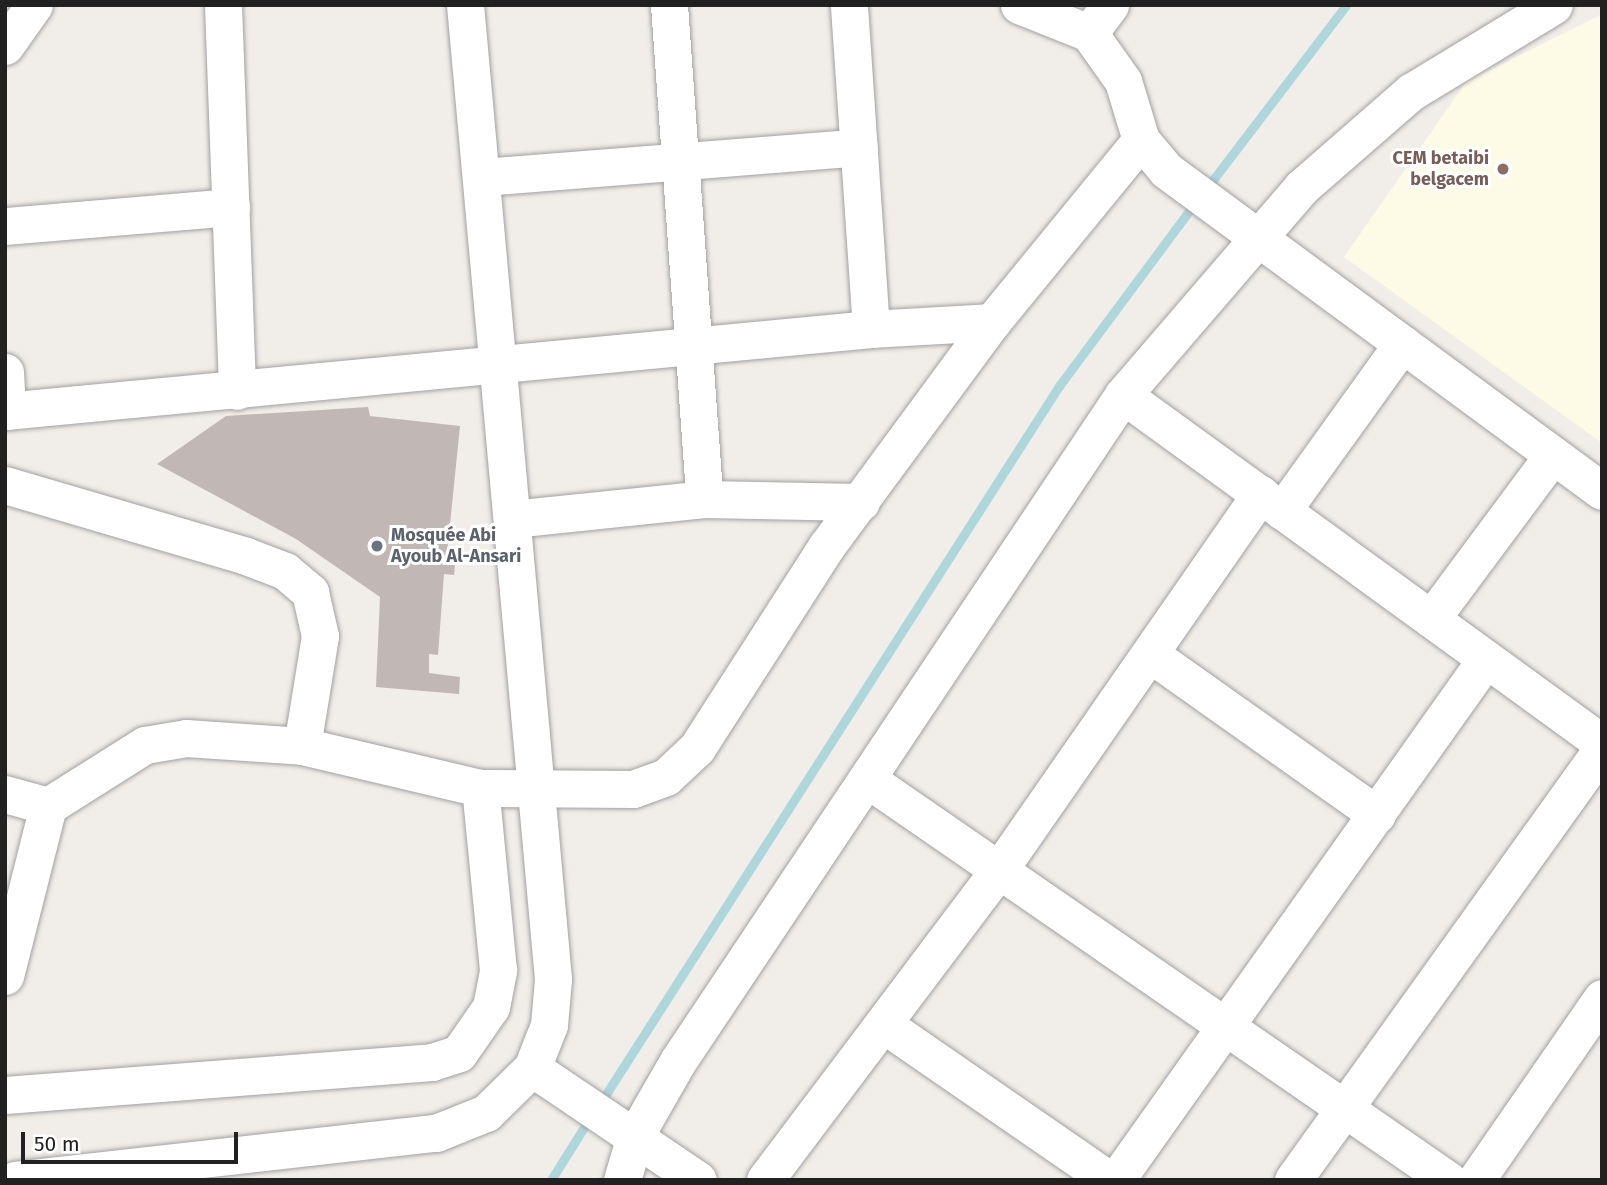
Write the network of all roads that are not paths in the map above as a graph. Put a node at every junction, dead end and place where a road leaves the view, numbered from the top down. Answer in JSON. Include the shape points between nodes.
{"nodes":[{"id":1,"x":34,"y":5,"type":"edge"},
{"id":2,"x":223,"y":5,"type":"edge"},
{"id":3,"x":465,"y":5,"type":"edge"},
{"id":4,"x":668,"y":5,"type":"edge"},
{"id":5,"x":849,"y":5,"type":"edge"},
{"id":6,"x":1018,"y":5,"type":"edge"},
{"id":7,"x":1554,"y":5,"type":"edge"},
{"id":8,"x":1099,"y":19,"type":"edge"},
{"id":9,"x":5,"y":46,"type":"edge"},
{"id":10,"x":1141,"y":140,"type":"junction"},
{"id":11,"x":859,"y":147,"type":"junction"},
{"id":12,"x":683,"y":160,"type":"junction"},
{"id":13,"x":482,"y":177,"type":"junction"},
{"id":14,"x":231,"y":207,"type":"junction"},
{"id":15,"x":5,"y":226,"type":"edge"},
{"id":16,"x":1255,"y":235,"type":"junction"},
{"id":17,"x":992,"y":323,"type":"junction"},
{"id":18,"x":871,"y":329,"type":"junction"},
{"id":19,"x":1402,"y":344,"type":"junction"},
{"id":20,"x":695,"y":348,"type":"junction"},
{"id":21,"x":497,"y":369,"type":"junction"},
{"id":22,"x":5,"y":372,"type":"edge"},
{"id":23,"x":237,"y":391,"type":"junction"},
{"id":24,"x":1123,"y":395,"type":"junction"},
{"id":25,"x":6,"y":411,"type":"edge"},
{"id":26,"x":1553,"y":455,"type":"junction"},
{"id":27,"x":5,"y":485,"type":"edge"},
{"id":28,"x":1602,"y":491,"type":"edge"},
{"id":29,"x":704,"y":499,"type":"junction"},
{"id":30,"x":862,"y":502,"type":"junction"},
{"id":31,"x":1271,"y":503,"type":"junction"},
{"id":32,"x":512,"y":519,"type":"junction"},
{"id":33,"x":1431,"y":619,"type":"junction"},
{"id":34,"x":1150,"y":654,"type":"junction"},
{"id":35,"x":1486,"y":659,"type":"junction"},
{"id":36,"x":1602,"y":743,"type":"edge"},
{"id":37,"x":302,"y":746,"type":"junction"},
{"id":38,"x":1602,"y":749,"type":"edge"},
{"id":39,"x":867,"y":779,"type":"junction"},
{"id":40,"x":480,"y":788,"type":"junction"},
{"id":41,"x":536,"y":791,"type":"junction"},
{"id":42,"x":5,"y":794,"type":"edge"},
{"id":43,"x":48,"y":806,"type":"junction"},
{"id":44,"x":1377,"y":815,"type":"junction"},
{"id":45,"x":999,"y":870,"type":"junction"},
{"id":46,"x":6,"y":973,"type":"edge"},
{"id":47,"x":1602,"y":998,"type":"edge"},
{"id":48,"x":883,"y":1024,"type":"junction"},
{"id":49,"x":1228,"y":1027,"type":"junction"},
{"id":50,"x":1589,"y":1044,"type":"edge"},
{"id":51,"x":532,"y":1068,"type":"junction"},
{"id":52,"x":5,"y":1095,"type":"edge"},
{"id":53,"x":1345,"y":1109,"type":"junction"},
{"id":54,"x":630,"y":1132,"type":"junction"},
{"id":55,"x":15,"y":1180,"type":"edge"},
{"id":56,"x":622,"y":1180,"type":"edge"},
{"id":57,"x":698,"y":1180,"type":"edge"},
{"id":58,"x":765,"y":1180,"type":"edge"},
{"id":59,"x":1109,"y":1180,"type":"edge"},
{"id":60,"x":1116,"y":1180,"type":"edge"},
{"id":61,"x":1293,"y":1180,"type":"edge"},
{"id":62,"x":1448,"y":1180,"type":"edge"},
{"id":63,"x":1476,"y":1180,"type":"edge"}],
"edges":[{"from":1,"to":9,"type":"street"},
{"from":2,"to":14,"type":"street"},
{"from":3,"to":13,"type":"street"},
{"from":4,"to":12,"type":"street"},
{"from":5,"to":11,"type":"street"},
{"from":6,"to":8,"type":"street"},
{"from":7,"to":16,"type":"street","via":[[1411,92]]},
{"from":8,"to":10,"type":"street"},
{"from":10,"to":16,"type":"street","via":[[1166,170]]},
{"from":10,"to":17,"type":"street"},
{"from":11,"to":12,"type":"street"},
{"from":11,"to":18,"type":"street"},
{"from":12,"to":13,"type":"street"},
{"from":12,"to":20,"type":"street"},
{"from":13,"to":21,"type":"street"},
{"from":14,"to":15,"type":"street"},
{"from":14,"to":23,"type":"street"},
{"from":16,"to":19,"type":"street"},
{"from":16,"to":24,"type":"street"},
{"from":17,"to":18,"type":"street"},
{"from":17,"to":30,"type":"street"},
{"from":18,"to":20,"type":"street"},
{"from":19,"to":26,"type":"street"},
{"from":19,"to":31,"type":"street"},
{"from":20,"to":21,"type":"street"},
{"from":20,"to":29,"type":"street"},
{"from":21,"to":23,"type":"street"},
{"from":21,"to":32,"type":"street"},
{"from":22,"to":25,"type":"street"},
{"from":23,"to":25,"type":"street"},
{"from":24,"to":31,"type":"street"},
{"from":24,"to":39,"type":"street"},
{"from":26,"to":28,"type":"street"},
{"from":26,"to":33,"type":"street"},
{"from":27,"to":37,"type":"street","via":[[285,570],[310,592],[320,636]]},
{"from":29,"to":30,"type":"street"},
{"from":29,"to":32,"type":"street"},
{"from":30,"to":41,"type":"street","via":[[696,748],[666,777],[633,789]]},
{"from":31,"to":33,"type":"street"},
{"from":31,"to":34,"type":"street"},
{"from":32,"to":41,"type":"street"},
{"from":33,"to":35,"type":"street"},
{"from":34,"to":44,"type":"street"},
{"from":34,"to":45,"type":"street"},
{"from":35,"to":36,"type":"street"},
{"from":35,"to":44,"type":"street"},
{"from":37,"to":40,"type":"street"},
{"from":37,"to":43,"type":"street","via":[[186,738],[145,745]]},
{"from":38,"to":53,"type":"street"},
{"from":39,"to":45,"type":"street"},
{"from":39,"to":54,"type":"street"},
{"from":40,"to":41,"type":"street"},
{"from":40,"to":52,"type":"street","via":[[498,970],[491,1007],[459,1053],[432,1062]]},
{"from":41,"to":51,"type":"street","via":[[553,979],[549,1025]]},
{"from":42,"to":43,"type":"street"},
{"from":43,"to":46,"type":"street"},
{"from":44,"to":49,"type":"street"},
{"from":45,"to":48,"type":"street"},
{"from":45,"to":49,"type":"street"},
{"from":47,"to":50,"type":"street"},
{"from":48,"to":58,"type":"street"},
{"from":48,"to":59,"type":"street"},
{"from":49,"to":53,"type":"street"},
{"from":49,"to":60,"type":"street"},
{"from":50,"to":63,"type":"street"},
{"from":51,"to":54,"type":"street"},
{"from":51,"to":55,"type":"street","via":[[486,1113],[436,1133]]},
{"from":53,"to":61,"type":"street"},
{"from":53,"to":62,"type":"street"},
{"from":54,"to":56,"type":"street"},
{"from":54,"to":57,"type":"street"}]}
